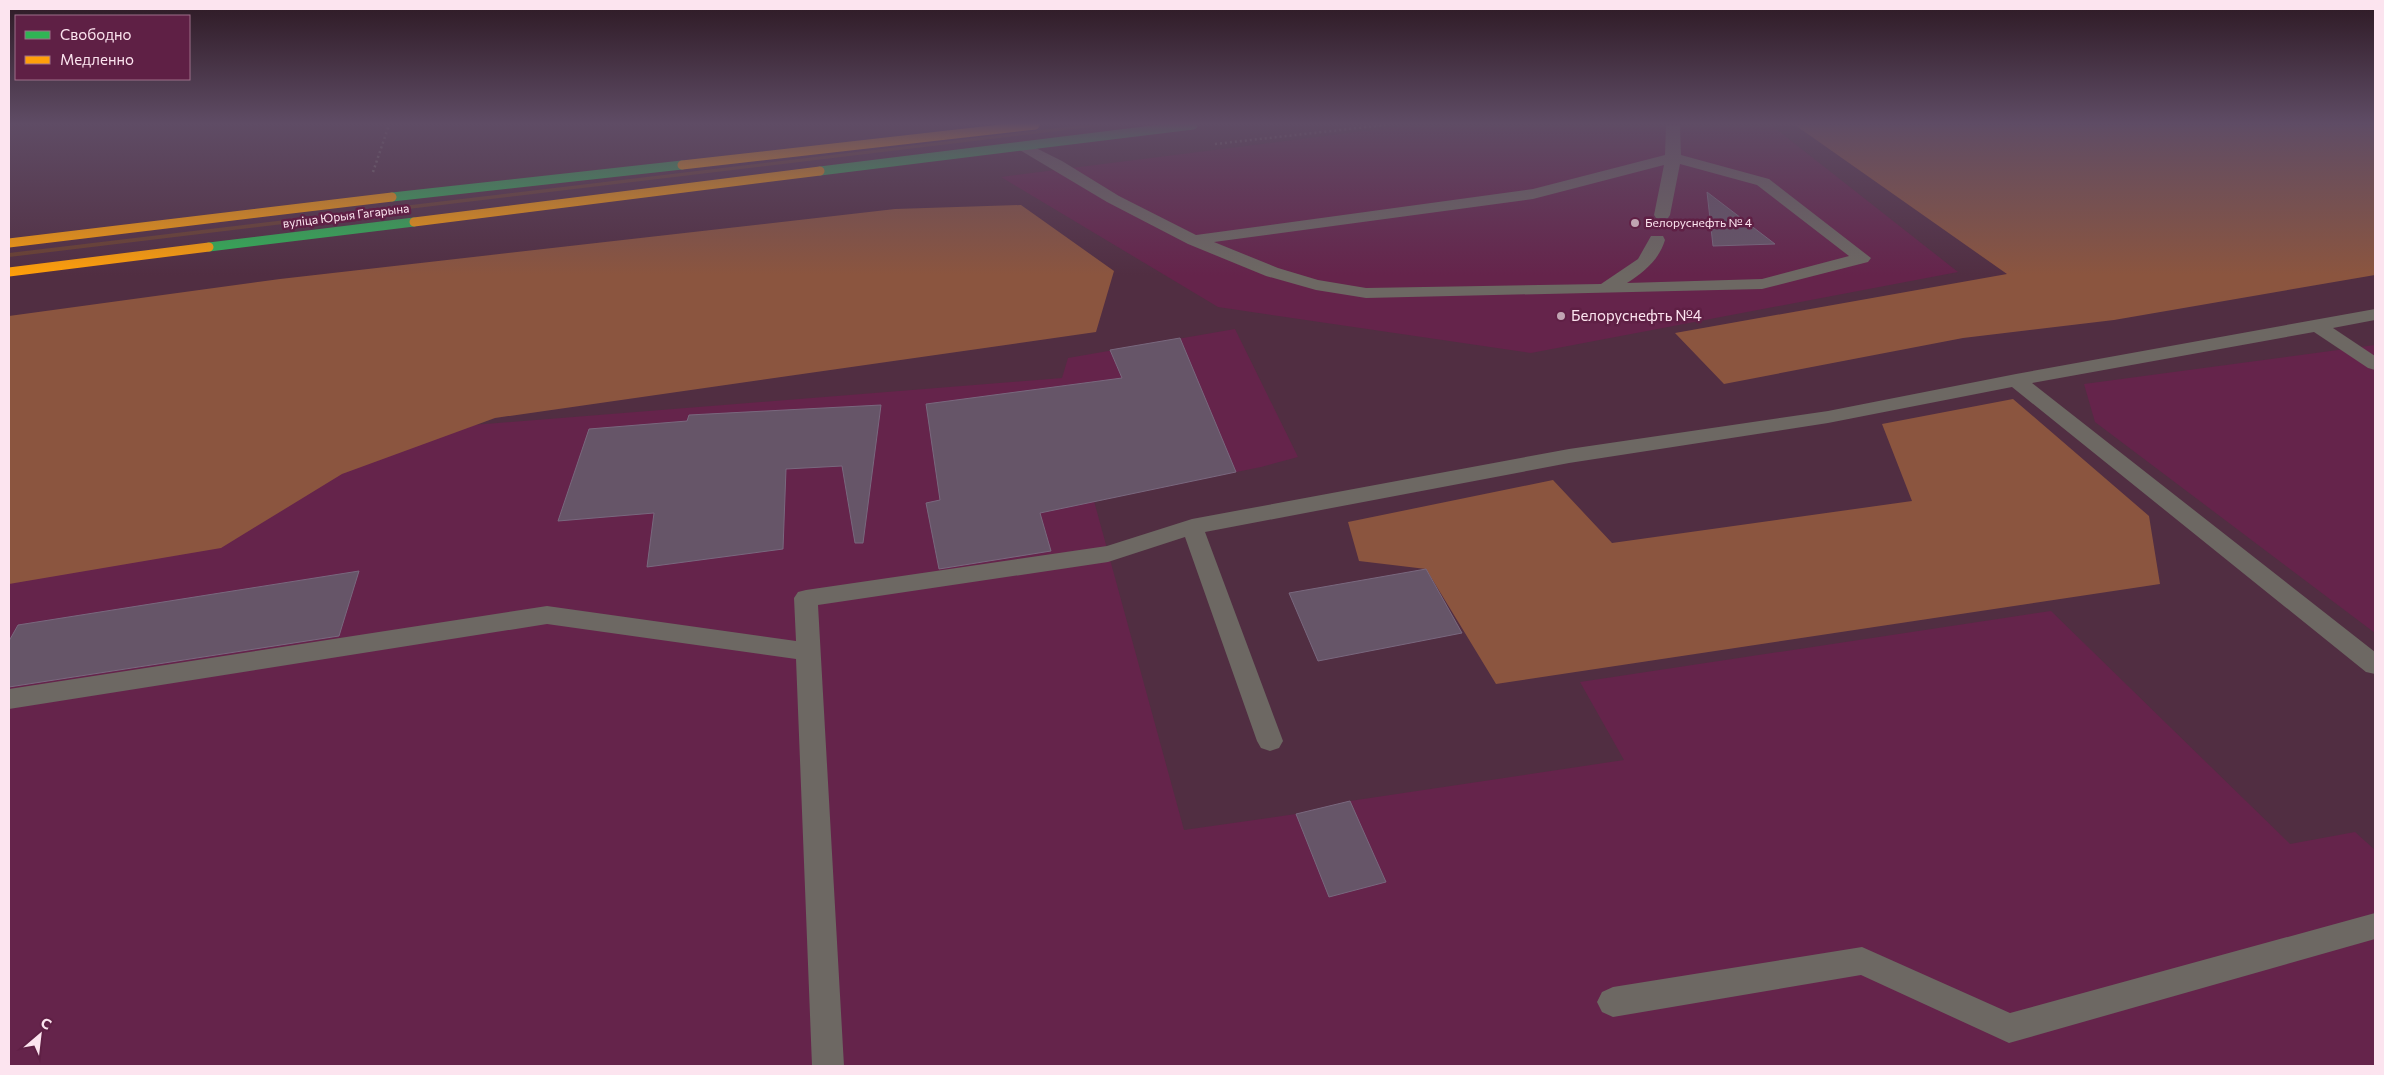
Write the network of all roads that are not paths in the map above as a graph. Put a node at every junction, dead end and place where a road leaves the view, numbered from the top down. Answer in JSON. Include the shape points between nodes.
{"nodes":[{"id":1,"x":587,"y":175,"type":"edge"},
{"id":2,"x":787,"y":175,"type":"edge"},
{"id":3,"x":1075,"y":175,"type":"edge"},
{"id":4,"x":1606,"y":175,"type":"edge"},
{"id":5,"x":1670,"y":175,"type":"edge"},
{"id":6,"x":1737,"y":175,"type":"edge"},
{"id":7,"x":1662,"y":215,"type":"dead end"},
{"id":8,"x":1194,"y":240,"type":"junction"},
{"id":9,"x":1657,"y":240,"type":"dead end"},
{"id":10,"x":9,"y":243,"type":"edge"},
{"id":11,"x":9,"y":272,"type":"edge"},
{"id":12,"x":1605,"y":289,"type":"junction"},
{"id":13,"x":2375,"y":315,"type":"edge"},
{"id":14,"x":2317,"y":326,"type":"junction"},
{"id":15,"x":2375,"y":364,"type":"edge"},
{"id":16,"x":2016,"y":380,"type":"junction"},
{"id":17,"x":1192,"y":527,"type":"junction"},
{"id":18,"x":809,"y":652,"type":"junction"},
{"id":19,"x":2375,"y":665,"type":"edge"},
{"id":20,"x":9,"y":699,"type":"edge"},
{"id":21,"x":1270,"y":742,"type":"dead end"},
{"id":22,"x":2375,"y":926,"type":"edge"},
{"id":23,"x":1613,"y":1002,"type":"dead end"},
{"id":24,"x":828,"y":1066,"type":"edge"}],
"edges":[{"from":1,"to":10,"type":"main road","name":"вуліца Юрыя Гагарына"},
{"from":2,"to":11,"type":"main road","name":"вуліца Юрыя Гагарына"},
{"from":3,"to":8,"type":"lane","via":[[1113,199]]},
{"from":4,"to":8,"type":"lane","via":[[1533,194]]},
{"from":5,"to":7,"type":"lane"},
{"from":6,"to":12,"type":"lane","via":[[1763,182],[1862,258],[1762,284]]},
{"from":8,"to":12,"type":"lane","via":[[1272,272],[1366,293]]},
{"from":9,"to":12,"type":"lane","via":[[1656,250],[1635,270]]},
{"from":13,"to":14,"type":"lane"},
{"from":14,"to":15,"type":"lane"},
{"from":14,"to":16,"type":"lane"},
{"from":16,"to":17,"type":"lane","via":[[1828,418],[1569,456]]},
{"from":16,"to":19,"type":"lane"},
{"from":17,"to":18,"type":"lane","via":[[1108,554],[806,598]]},
{"from":17,"to":21,"type":"lane"},
{"from":18,"to":20,"type":"lane","via":[[547,614]]},
{"from":18,"to":24,"type":"lane"},
{"from":22,"to":23,"type":"lane","via":[[2009,1028],[1862,961]]}]}
